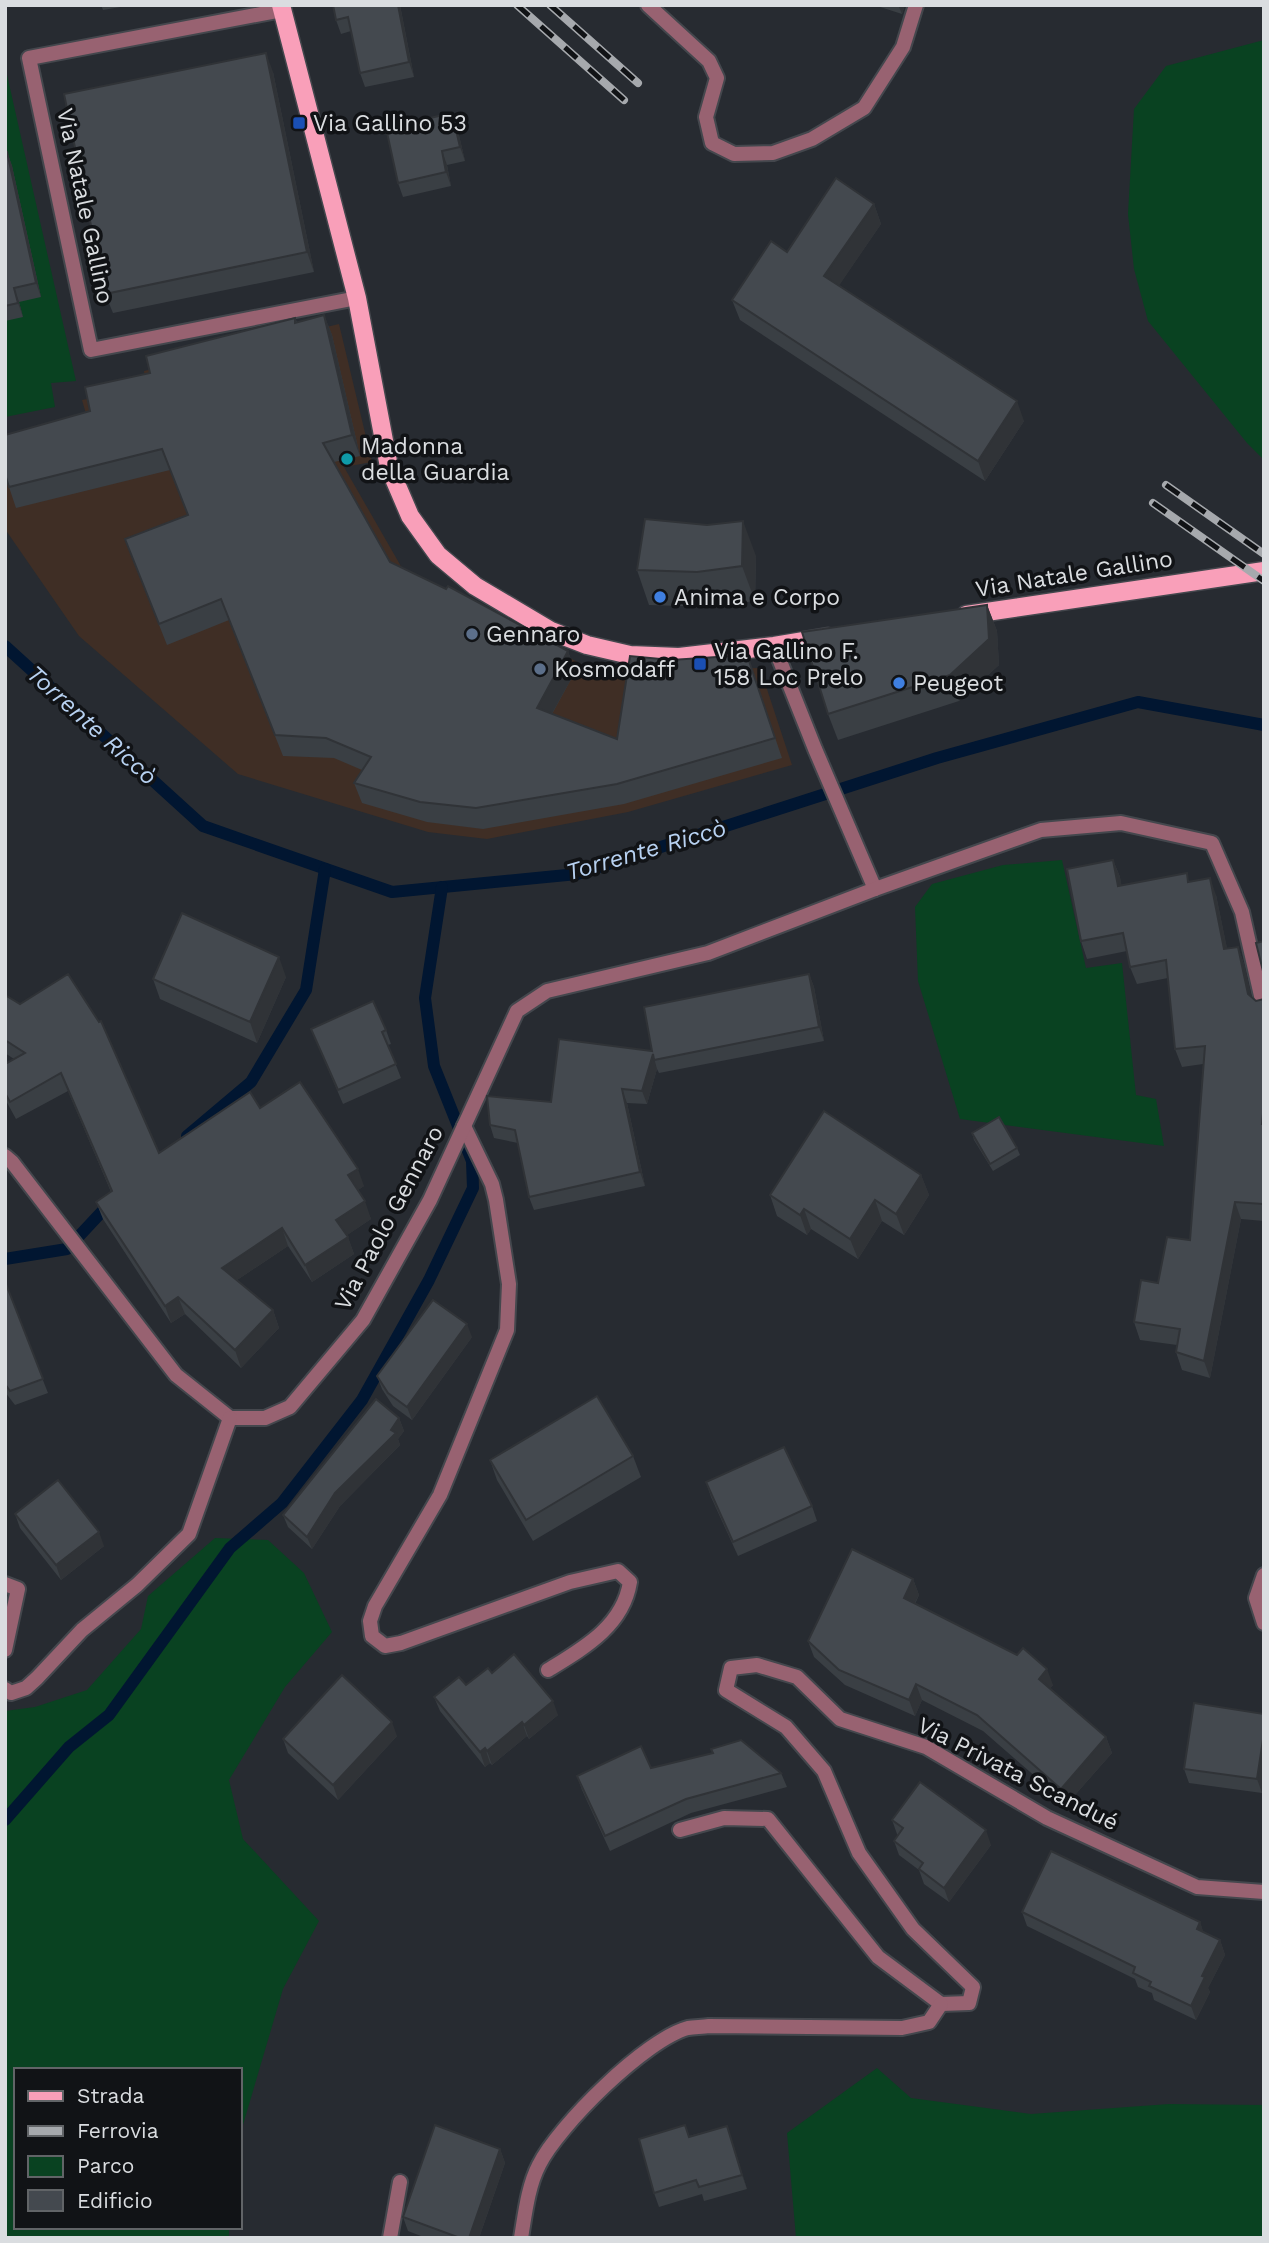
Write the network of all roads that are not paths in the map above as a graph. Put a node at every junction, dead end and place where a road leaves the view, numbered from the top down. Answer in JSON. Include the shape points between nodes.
{"nodes":[{"id":1,"x":648,"y":5,"type":"edge"},
{"id":2,"x":916,"y":5,"type":"edge"},
{"id":3,"x":281,"y":8,"type":"edge"},
{"id":4,"x":357,"y":298,"type":"junction"},
{"id":5,"x":1264,"y":571,"type":"edge"},
{"id":6,"x":944,"y":619,"type":"edge"},
{"id":7,"x":848,"y":633,"type":"edge"},
{"id":8,"x":774,"y":646,"type":"junction"},
{"id":9,"x":875,"y":889,"type":"junction"},
{"id":10,"x":1264,"y":1009,"type":"edge"},
{"id":11,"x":464,"y":1126,"type":"junction"},
{"id":12,"x":5,"y":1157,"type":"edge"},
{"id":13,"x":230,"y":1418,"type":"junction"},
{"id":14,"x":1264,"y":1575,"type":"edge"},
{"id":15,"x":5,"y":1584,"type":"edge"},
{"id":16,"x":1264,"y":1623,"type":"edge"},
{"id":17,"x":5,"y":1650,"type":"edge"},
{"id":18,"x":548,"y":1670,"type":"dead end"},
{"id":19,"x":5,"y":1689,"type":"edge"},
{"id":20,"x":680,"y":1830,"type":"dead end"},
{"id":21,"x":1264,"y":1892,"type":"edge"},
{"id":22,"x":941,"y":2004,"type":"junction"},
{"id":23,"x":400,"y":2182,"type":"dead end"},
{"id":24,"x":390,"y":2238,"type":"edge"},
{"id":25,"x":521,"y":2238,"type":"edge"}],
"edges":[{"from":1,"to":2,"type":"street","via":[[709,61],[717,78],[706,117],[712,143],[734,154],[747,154],[773,153],[812,139],[864,108],[903,47]]},
{"from":3,"to":4,"type":"main road","name":"Via Natale Gallino"},
{"from":3,"to":4,"type":"street","name":"Via Natale Gallino","via":[[29,58],[91,350]]},
{"from":4,"to":8,"type":"main road","name":"Via Natale Gallino","via":[[390,467],[410,516],[438,555],[475,586],[551,631],[630,655],[679,657]]},
{"from":5,"to":6,"type":"main road","name":"Via Natale Gallino"},
{"from":7,"to":8,"type":"main road","name":"Via Natale Gallino"},
{"from":8,"to":9,"type":"street"},
{"from":9,"to":10,"type":"street","name":"Via Paolo Gennaro","via":[[1041,830],[1121,823],[1212,843],[1242,912]]},
{"from":9,"to":11,"type":"street","name":"Via Paolo Gennaro","via":[[708,953],[547,990],[517,1011]]},
{"from":11,"to":13,"type":"street","name":"Via Paolo Gennaro","via":[[430,1200],[363,1320],[290,1407],[265,1418]]},
{"from":11,"to":18,"type":"street","via":[[496,1200],[509,1284],[507,1330],[440,1495],[374,1606],[372,1636],[385,1646],[401,1643],[570,1582],[618,1571],[629,1582],[620,1612],[592,1642]]},
{"from":12,"to":13,"type":"street","via":[[176,1375]]},
{"from":13,"to":19,"type":"street","via":[[189,1534],[82,1630],[26,1688],[11,1693]]},
{"from":14,"to":16,"type":"street","via":[[1256,1598]]},
{"from":15,"to":17,"type":"street","via":[[18,1589]]},
{"from":20,"to":22,"type":"street","via":[[724,1818],[768,1819],[877,1957]]},
{"from":21,"to":22,"type":"street","name":"Via Privata Scandué","via":[[1197,1887],[1047,1818],[926,1747],[840,1719],[797,1677],[757,1665],[730,1668],[726,1690],[786,1727],[824,1771],[859,1853],[912,1929],[973,1987],[970,2003]]},
{"from":22,"to":25,"type":"street","via":[[929,2022],[902,2028],[709,2026],[687,2029],[656,2043],[580,2108],[550,2144],[537,2168]]},
{"from":23,"to":24,"type":"street"}]}
